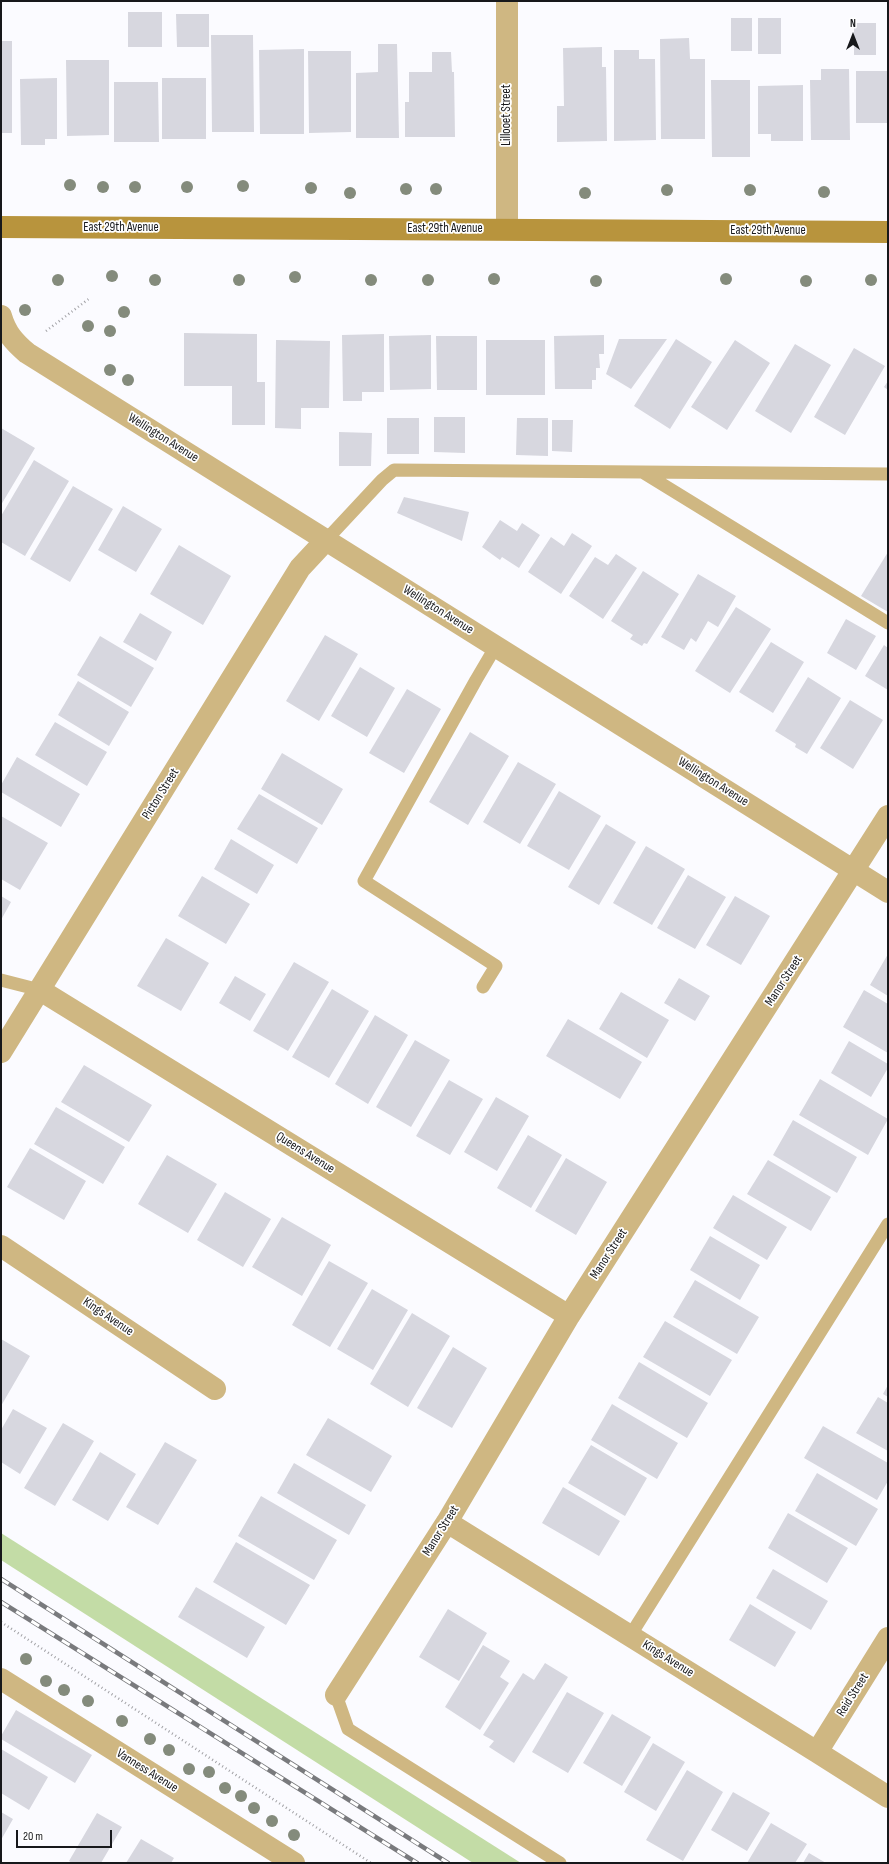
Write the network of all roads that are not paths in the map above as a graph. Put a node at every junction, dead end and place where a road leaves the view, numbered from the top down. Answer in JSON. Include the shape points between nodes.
{"nodes":[{"id":1,"x":507,"y":1,"type":"edge"},
{"id":2,"x":1,"y":227,"type":"edge"},
{"id":3,"x":507,"y":229,"type":"junction"},
{"id":4,"x":888,"y":232,"type":"edge"},
{"id":5,"x":2,"y":326,"type":"edge"},
{"id":6,"x":644,"y":473,"type":"junction"},
{"id":7,"x":888,"y":474,"type":"edge"},
{"id":8,"x":327,"y":539,"type":"junction"},
{"id":9,"x":888,"y":623,"type":"edge"},
{"id":10,"x":496,"y":646,"type":"junction"},
{"id":11,"x":888,"y":816,"type":"edge"},
{"id":12,"x":854,"y":870,"type":"junction"},
{"id":13,"x":888,"y":892,"type":"edge"},
{"id":14,"x":1,"y":980,"type":"edge"},
{"id":15,"x":484,"y":987,"type":"dead end"},
{"id":16,"x":40,"y":990,"type":"junction"},
{"id":17,"x":1,"y":1052,"type":"edge"},
{"id":18,"x":888,"y":1224,"type":"edge"},
{"id":19,"x":1,"y":1246,"type":"edge"},
{"id":20,"x":569,"y":1316,"type":"junction"},
{"id":21,"x":215,"y":1389,"type":"dead end"},
{"id":22,"x":447,"y":1522,"type":"junction"},
{"id":23,"x":630,"y":1636,"type":"junction"},
{"id":24,"x":888,"y":1638,"type":"edge"},
{"id":25,"x":1,"y":1679,"type":"edge"},
{"id":26,"x":336,"y":1695,"type":"joint"},
{"id":27,"x":817,"y":1752,"type":"junction"},
{"id":28,"x":888,"y":1797,"type":"edge"},
{"id":29,"x":289,"y":1862,"type":"edge"},
{"id":30,"x":560,"y":1863,"type":"edge"}],
"edges":[{"from":1,"to":3,"type":"street","name":"Lillooet Street"},
{"from":2,"to":3,"type":"street","name":"East 29th Avenue"},
{"from":3,"to":4,"type":"street","name":"East 29th Avenue"},
{"from":5,"to":8,"type":"street","name":"Wellington Avenue","via":[[13,341],[27,353]]},
{"from":6,"to":7,"type":"lane"},
{"from":6,"to":8,"type":"lane","via":[[394,470]]},
{"from":6,"to":9,"type":"lane"},
{"from":8,"to":10,"type":"street","name":"Wellington Avenue"},
{"from":8,"to":16,"type":"street","name":"Picton Street","via":[[300,568]]},
{"from":10,"to":12,"type":"street","name":"Wellington Avenue"},
{"from":10,"to":15,"type":"lane","via":[[364,881],[496,966]]},
{"from":11,"to":12,"type":"street","name":"Manor Street"},
{"from":12,"to":13,"type":"street","name":"Wellington Avenue"},
{"from":12,"to":20,"type":"street","name":"Manor Street"},
{"from":14,"to":16,"type":"lane"},
{"from":16,"to":17,"type":"street","name":"Picton Street"},
{"from":16,"to":20,"type":"street","name":"Queens Avenue"},
{"from":18,"to":23,"type":"lane"},
{"from":19,"to":21,"type":"street","name":"Kings Avenue"},
{"from":20,"to":22,"type":"street","name":"Manor Street"},
{"from":22,"to":23,"type":"street","name":"Kings Avenue"},
{"from":22,"to":26,"type":"street","name":"Manor Street"},
{"from":23,"to":27,"type":"street","name":"Kings Avenue"},
{"from":24,"to":27,"type":"street","name":"Reid Street"},
{"from":25,"to":29,"type":"street","name":"Vanness Avenue"},
{"from":26,"to":30,"type":"lane","via":[[348,1729]]},
{"from":27,"to":28,"type":"street","name":"Kings Avenue"}]}
